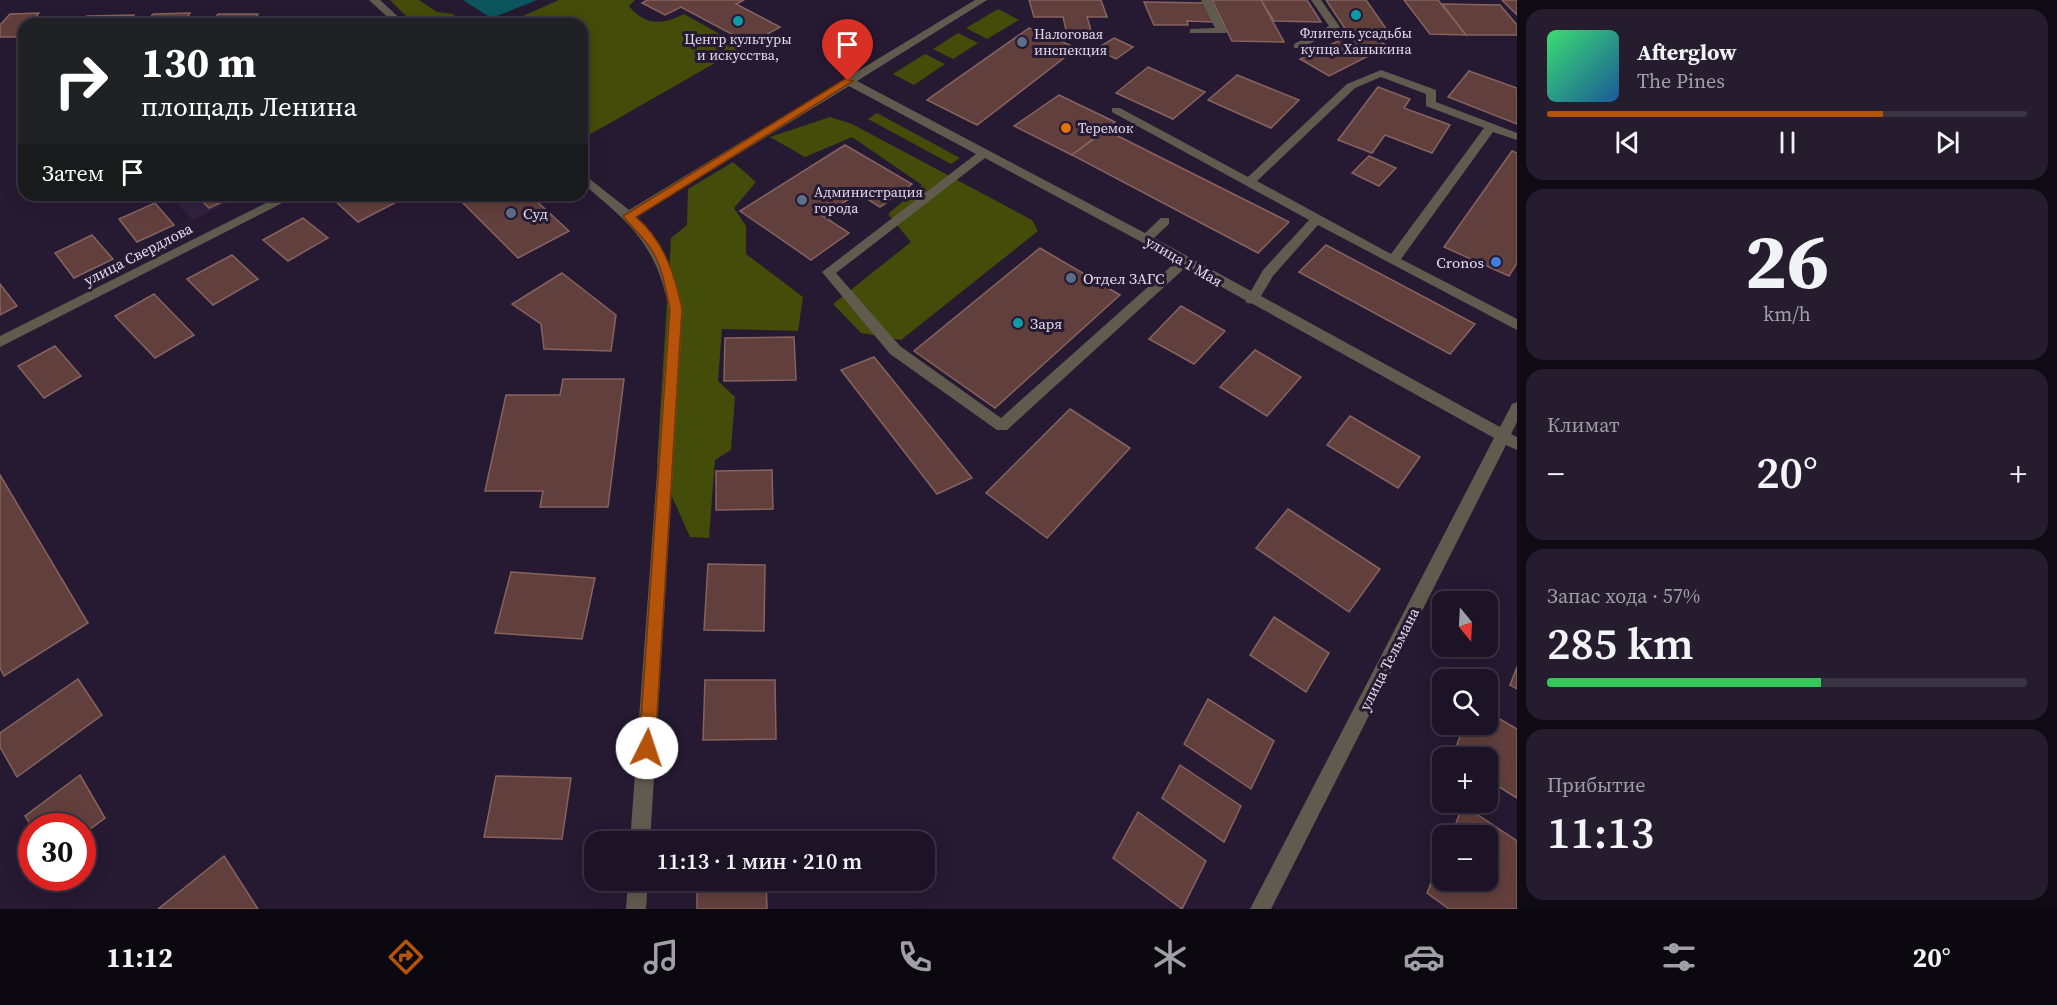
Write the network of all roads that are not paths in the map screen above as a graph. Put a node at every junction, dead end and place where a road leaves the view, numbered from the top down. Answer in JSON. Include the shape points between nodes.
{"nodes":[{"id":1,"x":374,"y":0,"type":"edge"},
{"id":2,"x":1206,"y":0,"type":"edge"},
{"id":3,"x":1316,"y":0,"type":"edge"},
{"id":4,"x":979,"y":2,"type":"edge"},
{"id":5,"x":394,"y":18,"type":"edge"},
{"id":6,"x":1194,"y":31,"type":"dead end"},
{"id":7,"x":1298,"y":46,"type":"dead end"},
{"id":8,"x":848,"y":81,"type":"junction"},
{"id":9,"x":1116,"y":110,"type":"dead end"},
{"id":10,"x":1491,"y":128,"type":"junction"},
{"id":11,"x":1517,"y":137,"type":"edge"},
{"id":12,"x":985,"y":153,"type":"junction"},
{"id":13,"x":588,"y":182,"type":"edge"},
{"id":14,"x":1250,"y":182,"type":"junction"},
{"id":15,"x":280,"y":201,"type":"edge"},
{"id":16,"x":629,"y":216,"type":"junction"},
{"id":17,"x":1317,"y":219,"type":"junction"},
{"id":18,"x":1165,"y":221,"type":"dead end"},
{"id":19,"x":1146,"y":239,"type":"junction"},
{"id":20,"x":1185,"y":261,"type":"junction"},
{"id":21,"x":1393,"y":261,"type":"junction"},
{"id":22,"x":1252,"y":300,"type":"junction"},
{"id":23,"x":1517,"y":325,"type":"edge"},
{"id":24,"x":0,"y":342,"type":"edge"},
{"id":25,"x":1517,"y":408,"type":"edge"},
{"id":26,"x":1510,"y":441,"type":"edge"},
{"id":27,"x":641,"y":831,"type":"edge"},
{"id":28,"x":637,"y":891,"type":"edge"},
{"id":29,"x":636,"y":909,"type":"edge"},
{"id":30,"x":1260,"y":909,"type":"edge"}],
"edges":[{"from":1,"to":5,"type":"street"},
{"from":2,"to":6,"type":"street","via":[[1222,31]]},
{"from":3,"to":7,"type":"street","via":[[1335,27]]},
{"from":4,"to":8,"type":"street"},
{"from":8,"to":12,"type":"street","name":"улица 1 Мая"},
{"from":8,"to":16,"type":"street"},
{"from":9,"to":14,"type":"street"},
{"from":10,"to":11,"type":"street"},
{"from":10,"to":14,"type":"street","via":[[1431,104],[1432,92],[1382,73],[1351,86]]},
{"from":10,"to":21,"type":"street"},
{"from":12,"to":19,"type":"street","name":"улица 1 Мая"},
{"from":12,"to":20,"type":"street","via":[[828,272],[895,350],[1002,426]]},
{"from":13,"to":16,"type":"street"},
{"from":14,"to":17,"type":"street"},
{"from":15,"to":24,"type":"street","name":"улица Свердлова"},
{"from":16,"to":27,"type":"street","via":[[659,253],[676,309]]},
{"from":17,"to":21,"type":"street"},
{"from":17,"to":22,"type":"street","via":[[1268,273]]},
{"from":18,"to":19,"type":"street"},
{"from":19,"to":20,"type":"street","name":"улица 1 Мая"},
{"from":20,"to":22,"type":"street","name":"улица 1 Мая"},
{"from":21,"to":23,"type":"street"},
{"from":22,"to":26,"type":"street","name":"улица 1 Мая"},
{"from":25,"to":26,"type":"street","name":"улица Тельмана"},
{"from":26,"to":30,"type":"street","name":"улица Тельмана"},
{"from":28,"to":29,"type":"street"}]}
